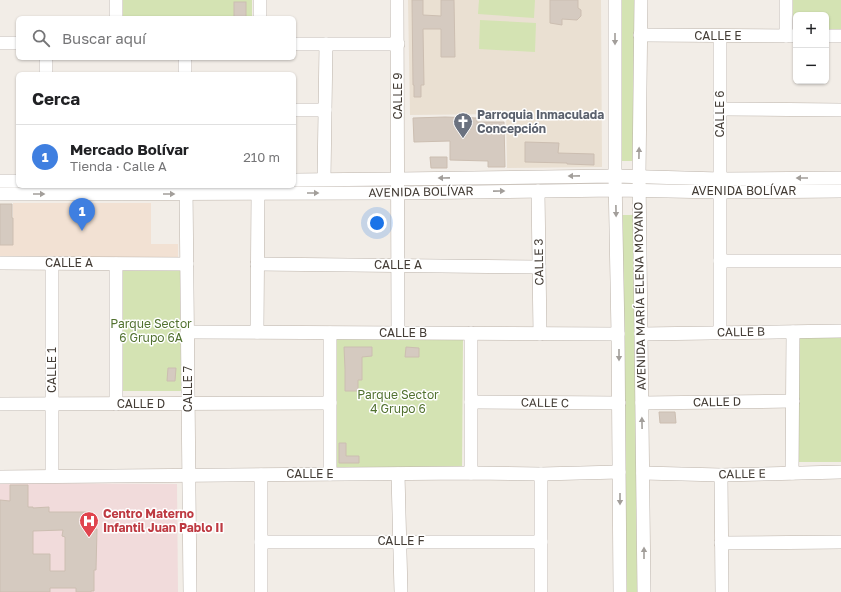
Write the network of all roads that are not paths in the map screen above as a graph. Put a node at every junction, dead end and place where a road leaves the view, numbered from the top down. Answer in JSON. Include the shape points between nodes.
{"nodes":[{"id":1,"x":116,"y":0,"type":"edge"},
{"id":2,"x":260,"y":0,"type":"edge"},
{"id":3,"x":397,"y":0,"type":"edge"},
{"id":4,"x":614,"y":0,"type":"edge"},
{"id":5,"x":641,"y":0,"type":"edge"},
{"id":6,"x":786,"y":0,"type":"edge"},
{"id":7,"x":116,"y":16,"type":"edge"},
{"id":8,"x":260,"y":16,"type":"edge"},
{"id":9,"x":640,"y":35,"type":"junction"},
{"id":10,"x":720,"y":36,"type":"junction"},
{"id":11,"x":791,"y":36,"type":"edge"},
{"id":12,"x":829,"y":36,"type":"edge"},
{"id":13,"x":841,"y":36,"type":"edge"},
{"id":14,"x":0,"y":43,"type":"edge"},
{"id":15,"x":16,"y":43,"type":"edge"},
{"id":16,"x":296,"y":44,"type":"edge"},
{"id":17,"x":326,"y":44,"type":"junction"},
{"id":18,"x":398,"y":44,"type":"junction"},
{"id":19,"x":46,"y":60,"type":"edge"},
{"id":20,"x":185,"y":60,"type":"edge"},
{"id":21,"x":46,"y":72,"type":"edge"},
{"id":22,"x":185,"y":72,"type":"edge"},
{"id":23,"x":720,"y":109,"type":"junction"},
{"id":24,"x":296,"y":110,"type":"edge"},
{"id":25,"x":325,"y":110,"type":"junction"},
{"id":26,"x":841,"y":110,"type":"edge"},
{"id":27,"x":615,"y":176,"type":"junction"},
{"id":28,"x":638,"y":176,"type":"junction"},
{"id":29,"x":841,"y":178,"type":"edge"},
{"id":30,"x":398,"y":179,"type":"junction"},
{"id":31,"x":296,"y":180,"type":"edge"},
{"id":32,"x":324,"y":180,"type":"junction"},
{"id":33,"x":0,"y":181,"type":"edge"},
{"id":34,"x":16,"y":181,"type":"edge"},
{"id":35,"x":720,"y":185,"type":"junction"},
{"id":36,"x":186,"y":190,"type":"edge"},
{"id":37,"x":616,"y":190,"type":"junction"},
{"id":38,"x":639,"y":190,"type":"junction"},
{"id":39,"x":538,"y":191,"type":"junction"},
{"id":40,"x":841,"y":191,"type":"edge"},
{"id":41,"x":398,"y":192,"type":"junction"},
{"id":42,"x":258,"y":193,"type":"junction"},
{"id":43,"x":0,"y":194,"type":"edge"},
{"id":44,"x":720,"y":260,"type":"junction"},
{"id":45,"x":841,"y":261,"type":"edge"},
{"id":46,"x":0,"y":263,"type":"edge"},
{"id":47,"x":52,"y":264,"type":"junction"},
{"id":48,"x":116,"y":264,"type":"junction"},
{"id":49,"x":187,"y":264,"type":"junction"},
{"id":50,"x":257,"y":264,"type":"junction"},
{"id":51,"x":398,"y":266,"type":"junction"},
{"id":52,"x":539,"y":267,"type":"junction"},
{"id":53,"x":841,"y":331,"type":"edge"},
{"id":54,"x":187,"y":332,"type":"junction"},
{"id":55,"x":257,"y":332,"type":"junction"},
{"id":56,"x":793,"y":332,"type":"junction"},
{"id":57,"x":330,"y":333,"type":"junction"},
{"id":58,"x":398,"y":333,"type":"junction"},
{"id":59,"x":471,"y":333,"type":"junction"},
{"id":60,"x":720,"y":333,"type":"junction"},
{"id":61,"x":540,"y":334,"type":"junction"},
{"id":62,"x":618,"y":334,"type":"junction"},
{"id":63,"x":642,"y":334,"type":"junction"},
{"id":64,"x":793,"y":401,"type":"junction"},
{"id":65,"x":471,"y":402,"type":"junction"},
{"id":66,"x":330,"y":403,"type":"junction"},
{"id":67,"x":619,"y":403,"type":"junction"},
{"id":68,"x":642,"y":403,"type":"junction"},
{"id":69,"x":0,"y":404,"type":"edge"},
{"id":70,"x":52,"y":404,"type":"junction"},
{"id":71,"x":116,"y":404,"type":"junction"},
{"id":72,"x":188,"y":404,"type":"junction"},
{"id":73,"x":619,"y":472,"type":"junction"},
{"id":74,"x":792,"y":472,"type":"junction"},
{"id":75,"x":841,"y":472,"type":"edge"},
{"id":76,"x":471,"y":473,"type":"junction"},
{"id":77,"x":643,"y":473,"type":"junction"},
{"id":78,"x":330,"y":474,"type":"junction"},
{"id":79,"x":398,"y":474,"type":"junction"},
{"id":80,"x":541,"y":474,"type":"junction"},
{"id":81,"x":721,"y":474,"type":"junction"},
{"id":82,"x":189,"y":475,"type":"junction"},
{"id":83,"x":261,"y":475,"type":"junction"},
{"id":84,"x":52,"y":476,"type":"junction"},
{"id":85,"x":0,"y":477,"type":"edge"},
{"id":86,"x":400,"y":541,"type":"junction"},
{"id":87,"x":261,"y":542,"type":"junction"},
{"id":88,"x":541,"y":542,"type":"junction"},
{"id":89,"x":841,"y":542,"type":"edge"},
{"id":90,"x":721,"y":543,"type":"junction"},
{"id":91,"x":190,"y":592,"type":"edge"},
{"id":92,"x":261,"y":592,"type":"edge"},
{"id":93,"x":401,"y":592,"type":"edge"},
{"id":94,"x":541,"y":592,"type":"edge"},
{"id":95,"x":620,"y":592,"type":"edge"},
{"id":96,"x":644,"y":592,"type":"edge"},
{"id":97,"x":722,"y":592,"type":"edge"}],
"edges":[{"from":1,"to":7,"type":"street"},
{"from":2,"to":8,"type":"street"},
{"from":3,"to":18,"type":"street","name":"CALLE 9"},
{"from":4,"to":27,"type":"street","name":"AVENIDA MARÍA ELENA MOYANO","one_way":true},
{"from":5,"to":9,"type":"street","name":"AVENIDA MARÍA ELENA MOYANO"},
{"from":6,"to":11,"type":"street"},
{"from":9,"to":10,"type":"street","name":"CALLE E"},
{"from":28,"to":9,"type":"street","name":"AVENIDA MARÍA ELENA MOYANO","one_way":true},
{"from":10,"to":11,"type":"street","name":"CALLE E"},
{"from":10,"to":23,"type":"street","name":"CALLE 6"},
{"from":12,"to":13,"type":"street"},
{"from":14,"to":15,"type":"street"},
{"from":16,"to":17,"type":"street"},
{"from":17,"to":18,"type":"street"},
{"from":17,"to":25,"type":"street"},
{"from":18,"to":30,"type":"street","name":"CALLE 9"},
{"from":19,"to":21,"type":"street"},
{"from":20,"to":22,"type":"street"},
{"from":23,"to":26,"type":"street"},
{"from":23,"to":35,"type":"street","name":"CALLE 6"},
{"from":24,"to":25,"type":"street"},
{"from":25,"to":32,"type":"street"},
{"from":27,"to":28,"type":"street","name":"AVENIDA BOLÍVAR"},
{"from":27,"to":30,"type":"street","name":"AVENIDA BOLÍVAR","one_way":true},
{"from":27,"to":37,"type":"street","name":"AVENIDA MARÍA ELENA MOYANO"},
{"from":28,"to":35,"type":"street","name":"AVENIDA BOLÍVAR"},
{"from":28,"to":38,"type":"street","name":"AVENIDA MARÍA ELENA MOYANO"},
{"from":29,"to":35,"type":"street","name":"AVENIDA BOLÍVAR","one_way":true},
{"from":30,"to":32,"type":"street","name":"AVENIDA BOLÍVAR"},
{"from":30,"to":41,"type":"street","name":"CALLE 9"},
{"from":31,"to":32,"type":"street","name":"AVENIDA BOLÍVAR"},
{"from":33,"to":34,"type":"street"},
{"from":35,"to":38,"type":"street","name":"AVENIDA BOLÍVAR"},
{"from":35,"to":40,"type":"street","name":"AVENIDA BOLÍVAR"},
{"from":35,"to":44,"type":"street"},
{"from":36,"to":42,"type":"street","name":"AVENIDA BOLÍVAR"},
{"from":43,"to":36,"type":"street","name":"AVENIDA BOLÍVAR","one_way":true},
{"from":36,"to":49,"type":"street","name":"CALLE 7"},
{"from":37,"to":38,"type":"street","name":"AVENIDA BOLÍVAR"},
{"from":37,"to":39,"type":"street","name":"AVENIDA BOLÍVAR"},
{"from":37,"to":62,"type":"street","name":"AVENIDA MARÍA ELENA MOYANO","one_way":true},
{"from":38,"to":63,"type":"street","name":"AVENIDA MARÍA ELENA MOYANO"},
{"from":41,"to":39,"type":"street","name":"AVENIDA BOLÍVAR","one_way":true},
{"from":39,"to":52,"type":"street","name":"CALLE 3"},
{"from":42,"to":41,"type":"street","name":"AVENIDA BOLÍVAR","one_way":true},
{"from":41,"to":51,"type":"street","name":"CALLE 9"},
{"from":42,"to":50,"type":"street"},
{"from":44,"to":45,"type":"street"},
{"from":44,"to":60,"type":"street"},
{"from":46,"to":47,"type":"street","name":"CALLE A"},
{"from":47,"to":48,"type":"street","name":"CALLE A"},
{"from":47,"to":70,"type":"street","name":"CALLE 1"},
{"from":48,"to":49,"type":"street","name":"CALLE A"},
{"from":48,"to":71,"type":"street"},
{"from":49,"to":54,"type":"street","name":"CALLE 7"},
{"from":50,"to":51,"type":"street","name":"CALLE A"},
{"from":50,"to":55,"type":"street"},
{"from":51,"to":52,"type":"street","name":"CALLE A"},
{"from":51,"to":58,"type":"street","name":"CALLE 9"},
{"from":52,"to":61,"type":"street","name":"CALLE 3"},
{"from":53,"to":56,"type":"street","name":"CALLE B"},
{"from":54,"to":55,"type":"street","name":"CALLE B"},
{"from":54,"to":72,"type":"street","name":"CALLE 7"},
{"from":55,"to":57,"type":"street","name":"CALLE B"},
{"from":56,"to":60,"type":"street","name":"CALLE B"},
{"from":56,"to":64,"type":"street"},
{"from":57,"to":58,"type":"street","name":"CALLE B"},
{"from":57,"to":66,"type":"street"},
{"from":58,"to":59,"type":"street","name":"CALLE B"},
{"from":59,"to":61,"type":"street","name":"CALLE B"},
{"from":59,"to":65,"type":"street"},
{"from":60,"to":63,"type":"street","name":"CALLE B"},
{"from":61,"to":62,"type":"street","name":"CALLE B"},
{"from":62,"to":67,"type":"street","name":"AVENIDA MARÍA ELENA MOYANO","one_way":true},
{"from":63,"to":68,"type":"street","name":"AVENIDA MARÍA ELENA MOYANO"},
{"from":64,"to":68,"type":"street","name":"CALLE D"},
{"from":64,"to":74,"type":"street"},
{"from":65,"to":67,"type":"street","name":"CALLE C"},
{"from":65,"to":76,"type":"street"},
{"from":66,"to":72,"type":"street","name":"CALLE D"},
{"from":66,"to":78,"type":"street"},
{"from":67,"to":73,"type":"street","name":"AVENIDA MARÍA ELENA MOYANO"},
{"from":77,"to":68,"type":"street","name":"AVENIDA MARÍA ELENA MOYANO","one_way":true},
{"from":69,"to":70,"type":"street","name":"CALLE D"},
{"from":70,"to":71,"type":"street","name":"CALLE D"},
{"from":70,"to":84,"type":"street","name":"CALLE 1"},
{"from":71,"to":72,"type":"street","name":"CALLE D"},
{"from":72,"to":82,"type":"street","name":"CALLE 7"},
{"from":73,"to":80,"type":"street","name":"CALLE E"},
{"from":73,"to":95,"type":"street","name":"AVENIDA MARÍA ELENA MOYANO","one_way":true},
{"from":74,"to":75,"type":"street","name":"CALLE E"},
{"from":74,"to":81,"type":"street","name":"CALLE E"},
{"from":76,"to":79,"type":"street","name":"CALLE E"},
{"from":76,"to":80,"type":"street","name":"CALLE E"},
{"from":77,"to":81,"type":"street","name":"CALLE E"},
{"from":96,"to":77,"type":"street","name":"AVENIDA MARÍA ELENA MOYANO","one_way":true},
{"from":78,"to":79,"type":"street","name":"CALLE E"},
{"from":78,"to":83,"type":"street","name":"CALLE E"},
{"from":79,"to":86,"type":"street"},
{"from":80,"to":88,"type":"street"},
{"from":81,"to":90,"type":"street"},
{"from":82,"to":83,"type":"street","name":"CALLE E"},
{"from":82,"to":84,"type":"street","name":"CALLE E"},
{"from":82,"to":91,"type":"street","name":"CALLE 7"},
{"from":83,"to":87,"type":"street"},
{"from":84,"to":85,"type":"street","name":"CALLE E"},
{"from":86,"to":87,"type":"street","name":"CALLE F"},
{"from":86,"to":88,"type":"street","name":"CALLE F"},
{"from":86,"to":93,"type":"street"},
{"from":87,"to":92,"type":"street"},
{"from":88,"to":94,"type":"street"},
{"from":89,"to":90,"type":"street"},
{"from":90,"to":97,"type":"street"}]}
